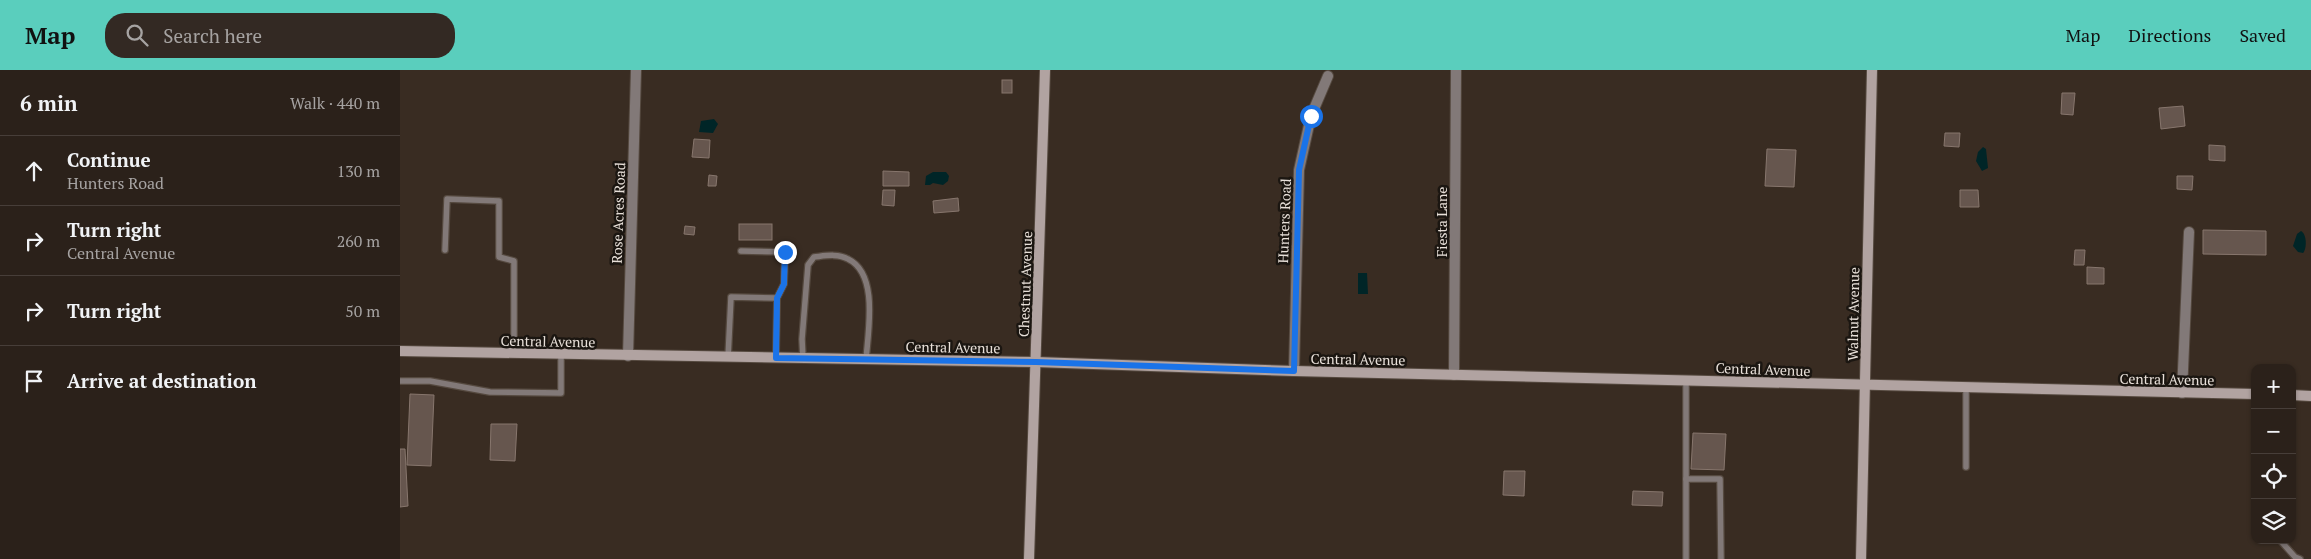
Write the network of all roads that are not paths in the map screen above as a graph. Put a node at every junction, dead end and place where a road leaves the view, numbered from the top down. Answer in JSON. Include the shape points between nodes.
{"nodes":[{"id":1,"x":636,"y":70,"type":"edge"},
{"id":2,"x":1045,"y":70,"type":"edge"},
{"id":3,"x":1456,"y":70,"type":"edge"},
{"id":4,"x":1872,"y":70,"type":"edge"},
{"id":5,"x":1328,"y":76,"type":"dead end"},
{"id":6,"x":2189,"y":232,"type":"dead end"},
{"id":7,"x":445,"y":250,"type":"dead end"},
{"id":8,"x":741,"y":251,"type":"dead end"},
{"id":9,"x":777,"y":298,"type":"junction"},
{"id":10,"x":400,"y":352,"type":"edge"},
{"id":11,"x":514,"y":354,"type":"junction"},
{"id":12,"x":561,"y":355,"type":"junction"},
{"id":13,"x":628,"y":356,"type":"junction"},
{"id":14,"x":728,"y":358,"type":"junction"},
{"id":15,"x":776,"y":358,"type":"junction"},
{"id":16,"x":803,"y":359,"type":"junction"},
{"id":17,"x":866,"y":360,"type":"junction"},
{"id":18,"x":1036,"y":362,"type":"junction"},
{"id":19,"x":1294,"y":371,"type":"junction"},
{"id":20,"x":1454,"y":375,"type":"junction"},
{"id":21,"x":1686,"y":381,"type":"junction"},
{"id":22,"x":400,"y":382,"type":"edge"},
{"id":23,"x":1866,"y":386,"type":"junction"},
{"id":24,"x":1966,"y":388,"type":"junction"},
{"id":25,"x":2182,"y":393,"type":"junction"},
{"id":26,"x":2251,"y":394,"type":"edge"},
{"id":27,"x":2296,"y":395,"type":"edge"},
{"id":28,"x":2311,"y":396,"type":"edge"},
{"id":29,"x":1966,"y":467,"type":"dead end"},
{"id":30,"x":1686,"y":479,"type":"junction"},
{"id":31,"x":2284,"y":544,"type":"edge"},
{"id":32,"x":1029,"y":559,"type":"edge"},
{"id":33,"x":1686,"y":559,"type":"edge"},
{"id":34,"x":1721,"y":559,"type":"edge"},
{"id":35,"x":1862,"y":559,"type":"edge"},
{"id":36,"x":2300,"y":559,"type":"edge"}],
"edges":[{"from":1,"to":13,"type":"street","name":"Rose Acres Road"},
{"from":2,"to":18,"type":"street","name":"Chestnut Avenue"},
{"from":3,"to":20,"type":"street","name":"Fiesta Lane"},
{"from":4,"to":23,"type":"street","name":"Walnut Avenue"},
{"from":5,"to":19,"type":"street","name":"Hunters Road","via":[[1311,116],[1299,170]]},
{"from":6,"to":25,"type":"street"},
{"from":7,"to":11,"type":"lane","via":[[447,199],[499,201],[499,257],[514,261]]},
{"from":8,"to":9,"type":"lane","via":[[785,252],[784,284]]},
{"from":9,"to":14,"type":"lane","via":[[731,297]]},
{"from":9,"to":15,"type":"lane"},
{"from":10,"to":11,"type":"street","name":"Central Avenue"},
{"from":11,"to":12,"type":"street","name":"Central Avenue"},
{"from":12,"to":13,"type":"street","name":"Central Avenue"},
{"from":12,"to":22,"type":"lane","via":[[561,393],[490,392],[430,381]]},
{"from":13,"to":14,"type":"street","name":"Central Avenue"},
{"from":14,"to":15,"type":"street","name":"Central Avenue"},
{"from":15,"to":16,"type":"street","name":"Central Avenue"},
{"from":16,"to":17,"type":"street","name":"Central Avenue"},
{"from":16,"to":17,"type":"lane","via":[[808,265],[814,257],[831,255],[847,258],[859,266],[868,286]]},
{"from":17,"to":18,"type":"street","name":"Central Avenue"},
{"from":18,"to":19,"type":"street","name":"Central Avenue"},
{"from":18,"to":32,"type":"street","name":"Chestnut Avenue"},
{"from":19,"to":20,"type":"street","name":"Central Avenue"},
{"from":20,"to":21,"type":"street","name":"Central Avenue"},
{"from":21,"to":23,"type":"street","name":"Central Avenue"},
{"from":21,"to":30,"type":"lane"},
{"from":23,"to":24,"type":"street","name":"Central Avenue"},
{"from":23,"to":35,"type":"street","name":"Walnut Avenue"},
{"from":24,"to":25,"type":"street","name":"Central Avenue"},
{"from":24,"to":29,"type":"lane"},
{"from":25,"to":26,"type":"street","name":"Central Avenue"},
{"from":27,"to":28,"type":"street"},
{"from":30,"to":33,"type":"lane"},
{"from":30,"to":34,"type":"lane","via":[[1720,479]]},
{"from":31,"to":36,"type":"lane"}]}
